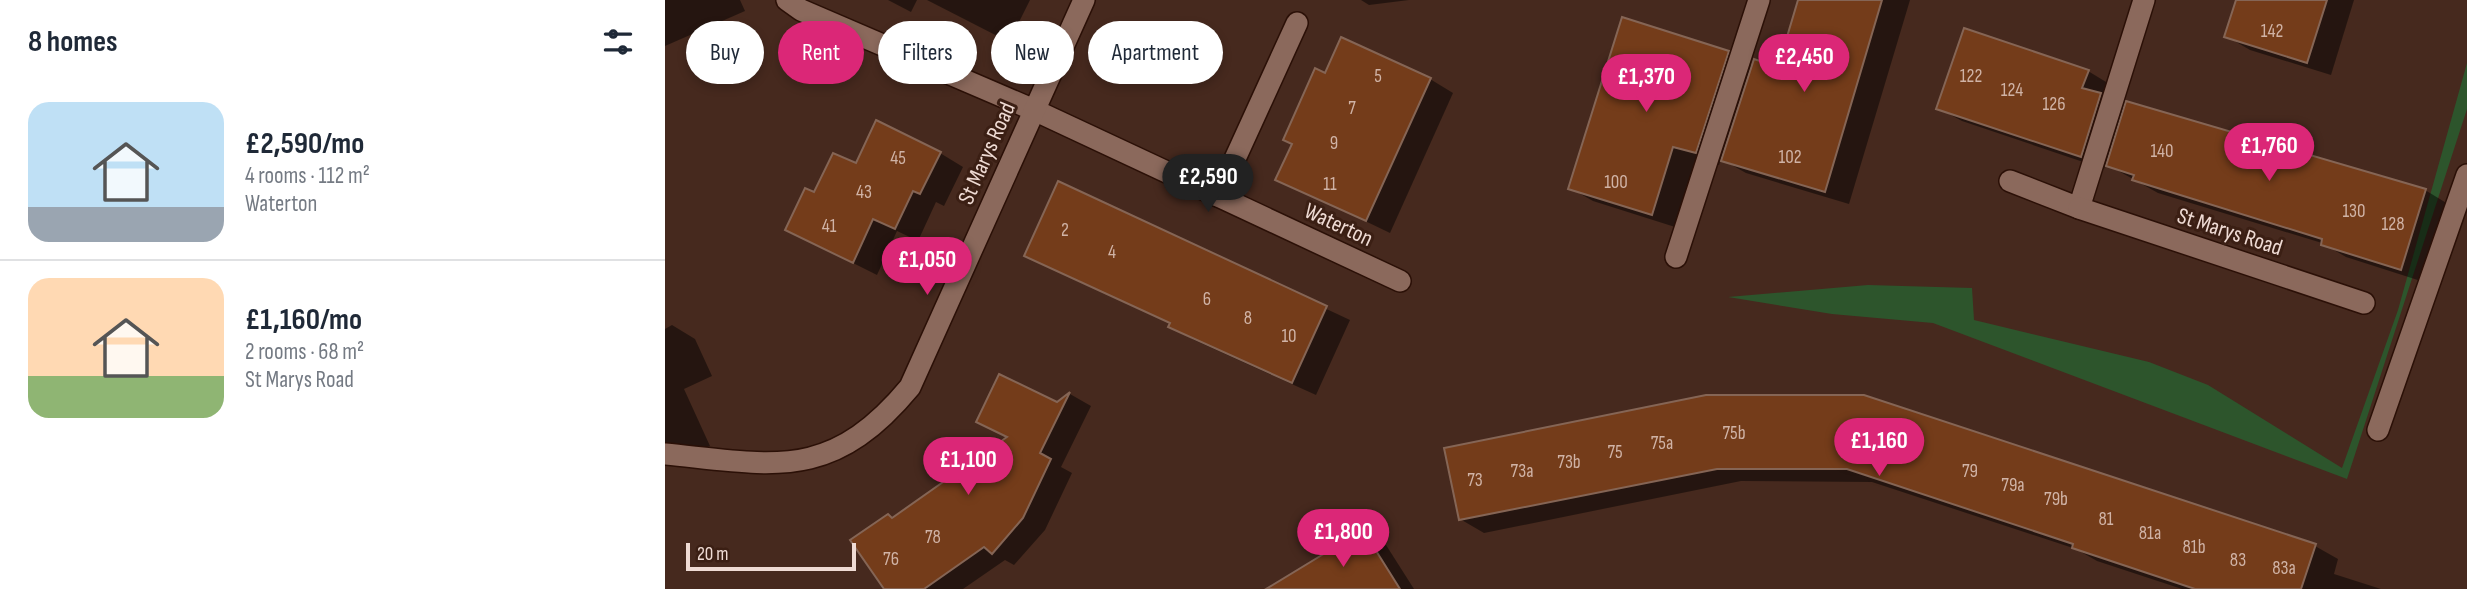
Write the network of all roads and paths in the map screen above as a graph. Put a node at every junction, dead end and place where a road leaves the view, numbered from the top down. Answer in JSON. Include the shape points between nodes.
{"nodes":[{"id":1,"x":787,"y":0,"type":"edge"},
{"id":2,"x":1084,"y":0,"type":"edge"},
{"id":3,"x":1759,"y":0,"type":"edge"},
{"id":4,"x":2144,"y":0,"type":"edge"},
{"id":5,"x":1297,"y":23,"type":"dead end"},
{"id":6,"x":1034,"y":110,"type":"junction"},
{"id":7,"x":2467,"y":175,"type":"edge"},
{"id":8,"x":2010,"y":181,"type":"dead end"},
{"id":9,"x":1218,"y":196,"type":"junction"},
{"id":10,"x":2079,"y":208,"type":"junction"},
{"id":11,"x":1676,"y":257,"type":"dead end"},
{"id":12,"x":1400,"y":281,"type":"dead end"},
{"id":13,"x":2364,"y":303,"type":"dead end"},
{"id":14,"x":2378,"y":430,"type":"dead end"},
{"id":15,"x":665,"y":454,"type":"edge"}],
"edges":[{"from":1,"to":6,"type":"street","name":"Waterton"},
{"from":2,"to":6,"type":"street","name":"St Marys Road"},
{"from":3,"to":11,"type":"street"},
{"from":4,"to":10,"type":"street"},
{"from":5,"to":9,"type":"street"},
{"from":6,"to":9,"type":"street","name":"Waterton"},
{"from":6,"to":15,"type":"street","name":"St Marys Road","via":[[910,387],[886,416],[829,455],[772,465]]},
{"from":7,"to":14,"type":"street"},
{"from":8,"to":10,"type":"street","name":"St Marys Road"},
{"from":9,"to":12,"type":"street","name":"Waterton"},
{"from":10,"to":13,"type":"street","name":"St Marys Road"}]}
